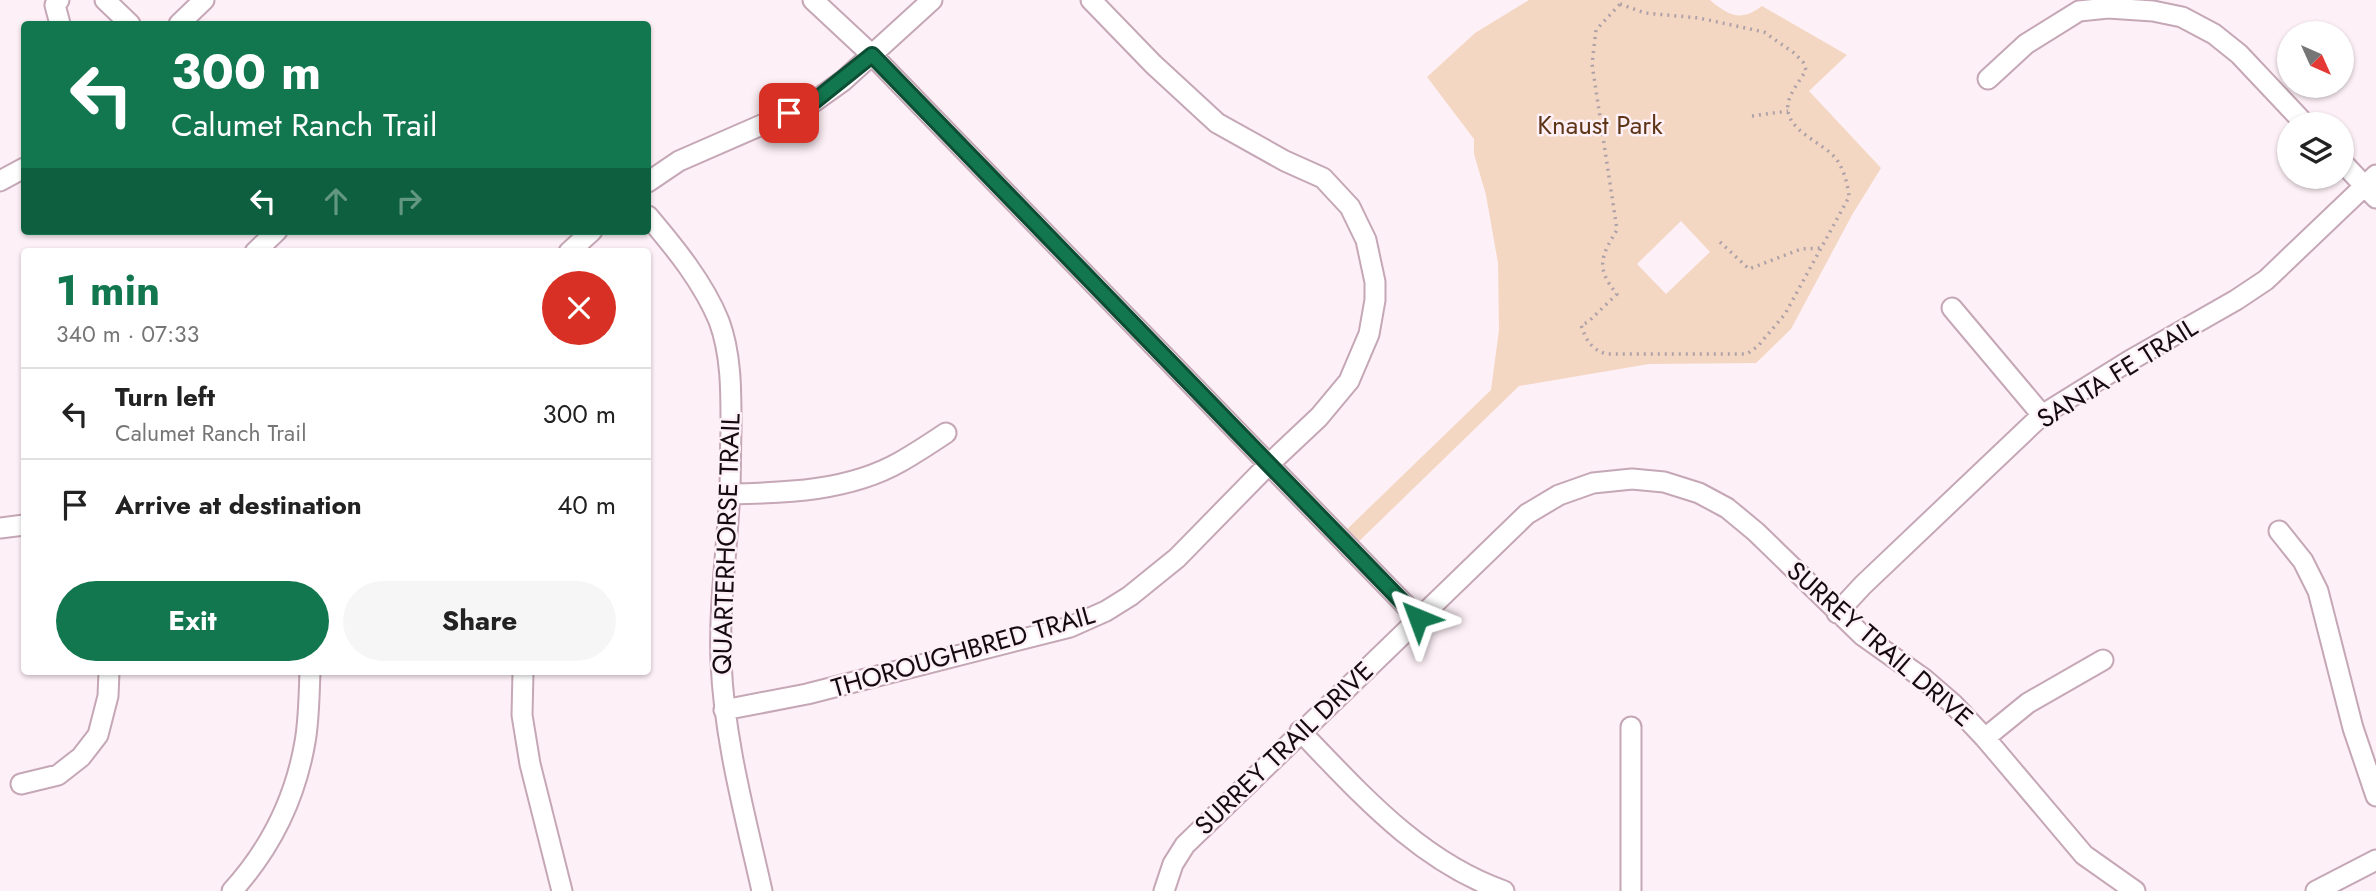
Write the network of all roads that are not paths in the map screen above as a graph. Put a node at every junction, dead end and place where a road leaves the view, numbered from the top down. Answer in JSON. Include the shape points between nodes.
{"nodes":[{"id":1,"x":59,"y":0,"type":"edge"},
{"id":2,"x":105,"y":0,"type":"edge"},
{"id":3,"x":204,"y":0,"type":"edge"},
{"id":4,"x":813,"y":0,"type":"edge"},
{"id":5,"x":932,"y":0,"type":"edge"},
{"id":6,"x":1091,"y":0,"type":"edge"},
{"id":7,"x":2136,"y":5,"type":"edge"},
{"id":8,"x":2082,"y":6,"type":"edge"},
{"id":9,"x":59,"y":21,"type":"edge"},
{"id":10,"x":127,"y":21,"type":"edge"},
{"id":11,"x":182,"y":21,"type":"edge"},
{"id":12,"x":872,"y":55,"type":"junction"},
{"id":13,"x":1988,"y":79,"type":"dead end"},
{"id":14,"x":2294,"y":112,"type":"edge"},
{"id":15,"x":21,"y":170,"type":"edge"},
{"id":16,"x":2354,"y":172,"type":"edge"},
{"id":17,"x":651,"y":180,"type":"edge"},
{"id":18,"x":0,"y":181,"type":"edge"},
{"id":19,"x":2372,"y":186,"type":"edge"},
{"id":20,"x":651,"y":220,"type":"edge"},
{"id":21,"x":272,"y":235,"type":"edge"},
{"id":22,"x":588,"y":235,"type":"edge"},
{"id":23,"x":259,"y":248,"type":"edge"},
{"id":24,"x":573,"y":248,"type":"edge"},
{"id":25,"x":1952,"y":308,"type":"dead end"},
{"id":26,"x":2042,"y":415,"type":"junction"},
{"id":27,"x":946,"y":433,"type":"dead end"},
{"id":28,"x":1269,"y":464,"type":"junction"},
{"id":29,"x":729,"y":494,"type":"junction"},
{"id":30,"x":21,"y":525,"type":"edge"},
{"id":31,"x":0,"y":528,"type":"edge"},
{"id":32,"x":2279,"y":531,"type":"dead end"},
{"id":33,"x":1837,"y":612,"type":"junction"},
{"id":34,"x":1418,"y":618,"type":"junction"},
{"id":35,"x":2102,"y":660,"type":"dead end"},
{"id":36,"x":109,"y":675,"type":"edge"},
{"id":37,"x":310,"y":675,"type":"edge"},
{"id":38,"x":523,"y":675,"type":"edge"},
{"id":39,"x":724,"y":710,"type":"junction"},
{"id":40,"x":1631,"y":727,"type":"dead end"},
{"id":41,"x":1300,"y":731,"type":"junction"},
{"id":42,"x":1985,"y":738,"type":"junction"},
{"id":43,"x":21,"y":784,"type":"dead end"},
{"id":44,"x":2376,"y":796,"type":"edge"},
{"id":45,"x":2376,"y":860,"type":"edge"},
{"id":46,"x":232,"y":891,"type":"edge"},
{"id":47,"x":562,"y":891,"type":"edge"},
{"id":48,"x":762,"y":891,"type":"edge"},
{"id":49,"x":1164,"y":891,"type":"edge"},
{"id":50,"x":1504,"y":891,"type":"edge"},
{"id":51,"x":1631,"y":891,"type":"edge"},
{"id":52,"x":2136,"y":891,"type":"edge"},
{"id":53,"x":2316,"y":891,"type":"edge"}],
"edges":[{"from":1,"to":9,"type":"street","via":[[55,5]]},
{"from":2,"to":10,"type":"street"},
{"from":3,"to":11,"type":"street"},
{"from":4,"to":12,"type":"street"},
{"from":5,"to":12,"type":"street"},
{"from":6,"to":28,"type":"street","name":"THOROUGHBRED TRAIL","via":[[1217,123],[1323,177],[1350,206],[1366,240],[1375,282],[1366,346],[1349,381]]},
{"from":7,"to":8,"type":"street"},
{"from":7,"to":14,"type":"street","via":[[2182,17],[2214,34]]},
{"from":8,"to":13,"type":"street","via":[[2026,44]]},
{"from":12,"to":17,"type":"street","via":[[812,103],[679,161]]},
{"from":12,"to":28,"type":"street"},
{"from":15,"to":18,"type":"street"},
{"from":16,"to":19,"type":"street"},
{"from":19,"to":26,"type":"street","name":"SANTA FE TRAIL","via":[[2266,280]]},
{"from":20,"to":29,"type":"street","name":"QUARTERHORSE TRAIL","via":[[704,289],[720,324],[730,365]]},
{"from":21,"to":23,"type":"street"},
{"from":22,"to":24,"type":"street"},
{"from":25,"to":26,"type":"street"},
{"from":26,"to":33,"type":"street","name":"SANTA FE TRAIL"},
{"from":27,"to":29,"type":"street","via":[[898,463],[849,482],[780,493]]},
{"from":28,"to":34,"type":"street"},
{"from":28,"to":39,"type":"street","name":"THOROUGHBRED TRAIL","via":[[1177,558],[1106,611],[1070,627],[807,694]]},
{"from":29,"to":39,"type":"street","name":"QUARTERHORSE TRAIL","via":[[722,594]]},
{"from":30,"to":31,"type":"street"},
{"from":32,"to":44,"type":"street","via":[[2303,561],[2318,591],[2353,728]]},
{"from":33,"to":34,"type":"street","name":"SURREY TRAIL DRIVE","via":[[1727,508],[1664,482],[1632,479],[1593,483],[1559,495],[1527,514]]},
{"from":33,"to":42,"type":"street","name":"SURREY TRAIL DRIVE","via":[[1861,635],[1924,679]]},
{"from":34,"to":41,"type":"street","name":"SURREY TRAIL DRIVE"},
{"from":35,"to":42,"type":"street","via":[[2028,703]]},
{"from":36,"to":43,"type":"street","via":[[98,735],[82,757],[58,775]]},
{"from":37,"to":46,"type":"street","via":[[305,742],[288,806],[262,856]]},
{"from":38,"to":47,"type":"street","via":[[522,715],[530,764]]},
{"from":39,"to":48,"type":"street","name":"QUARTERHORSE TRAIL"},
{"from":40,"to":51,"type":"street"},
{"from":41,"to":49,"type":"street","name":"SURREY TRAIL DRIVE","via":[[1185,845]]},
{"from":41,"to":50,"type":"street","via":[[1404,835],[1441,861]]},
{"from":42,"to":52,"type":"street","name":"SURREY TRAIL DRIVE","via":[[2084,855]]},
{"from":45,"to":53,"type":"street"}]}
